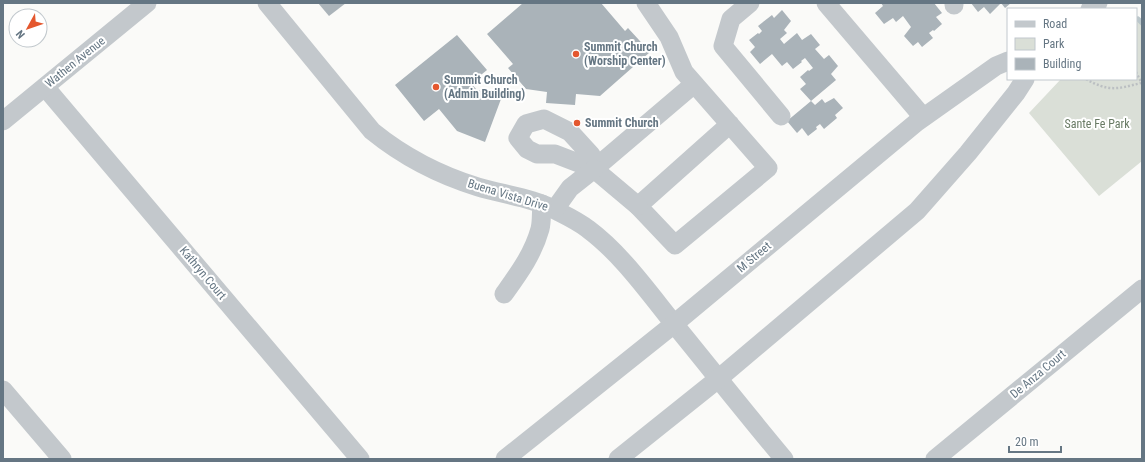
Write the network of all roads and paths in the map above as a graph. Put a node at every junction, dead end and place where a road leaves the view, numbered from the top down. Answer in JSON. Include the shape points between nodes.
{"nodes":[{"id":1,"x":147,"y":3,"type":"edge"},
{"id":2,"x":267,"y":3,"type":"edge"},
{"id":3,"x":646,"y":3,"type":"edge"},
{"id":4,"x":750,"y":3,"type":"edge"},
{"id":5,"x":826,"y":3,"type":"edge"},
{"id":6,"x":1007,"y":61,"type":"edge"},
{"id":7,"x":1137,"y":74,"type":"edge"},
{"id":8,"x":1024,"y":80,"type":"edge"},
{"id":9,"x":1088,"y":80,"type":"edge"},
{"id":10,"x":1142,"y":83,"type":"edge"},
{"id":11,"x":694,"y":84,"type":"junction"},
{"id":12,"x":45,"y":87,"type":"junction"},
{"id":13,"x":781,"y":116,"type":"dead end"},
{"id":14,"x":923,"y":117,"type":"junction"},
{"id":15,"x":3,"y":121,"type":"edge"},
{"id":16,"x":730,"y":124,"type":"junction"},
{"id":17,"x":594,"y":169,"type":"junction"},
{"id":18,"x":638,"y":206,"type":"junction"},
{"id":19,"x":548,"y":207,"type":"junction"},
{"id":20,"x":1142,"y":288,"type":"edge"},
{"id":21,"x":504,"y":294,"type":"dead end"},
{"id":22,"x":674,"y":324,"type":"junction"},
{"id":23,"x":718,"y":379,"type":"junction"},
{"id":24,"x":3,"y":390,"type":"edge"},
{"id":25,"x":62,"y":459,"type":"edge"},
{"id":26,"x":360,"y":459,"type":"edge"},
{"id":27,"x":505,"y":459,"type":"edge"},
{"id":28,"x":618,"y":459,"type":"edge"},
{"id":29,"x":784,"y":459,"type":"edge"},
{"id":30,"x":935,"y":459,"type":"edge"}],
"edges":[{"from":1,"to":12,"type":"street","name":"Wathen Avenue"},
{"from":2,"to":19,"type":"street","name":"Buena Vista Drive","via":[[372,131],[389,145],[442,175]]},
{"from":3,"to":11,"type":"street","via":[[669,38],[684,72]]},
{"from":4,"to":13,"type":"street","via":[[731,19],[723,46]]},
{"from":5,"to":14,"type":"street"},
{"from":6,"to":14,"type":"street","name":"M Street","via":[[996,66]]},
{"from":7,"to":10,"type":"path"},
{"from":8,"to":23,"type":"street","via":[[968,153],[917,211]]},
{"from":9,"to":10,"type":"path","via":[[1104,88]]},
{"from":11,"to":16,"type":"street"},
{"from":11,"to":17,"type":"street"},
{"from":12,"to":15,"type":"street","name":"Wathen Avenue"},
{"from":12,"to":26,"type":"street","name":"Kathryn Court"},
{"from":14,"to":22,"type":"street","name":"M Street"},
{"from":16,"to":18,"type":"street"},
{"from":16,"to":18,"type":"street","via":[[768,168],[676,245]]},
{"from":17,"to":18,"type":"street"},
{"from":17,"to":19,"type":"street"},
{"from":19,"to":21,"type":"street","via":[[533,250]]},
{"from":19,"to":22,"type":"street","name":"Buena Vista Drive","via":[[588,229],[609,248]]},
{"from":20,"to":30,"type":"street","name":"De Anza Court"},
{"from":22,"to":23,"type":"street","name":"Buena Vista Drive"},
{"from":22,"to":27,"type":"street","name":"M Street"},
{"from":23,"to":28,"type":"street"},
{"from":23,"to":29,"type":"street","name":"Buena Vista Drive"},
{"from":24,"to":25,"type":"street"}]}
